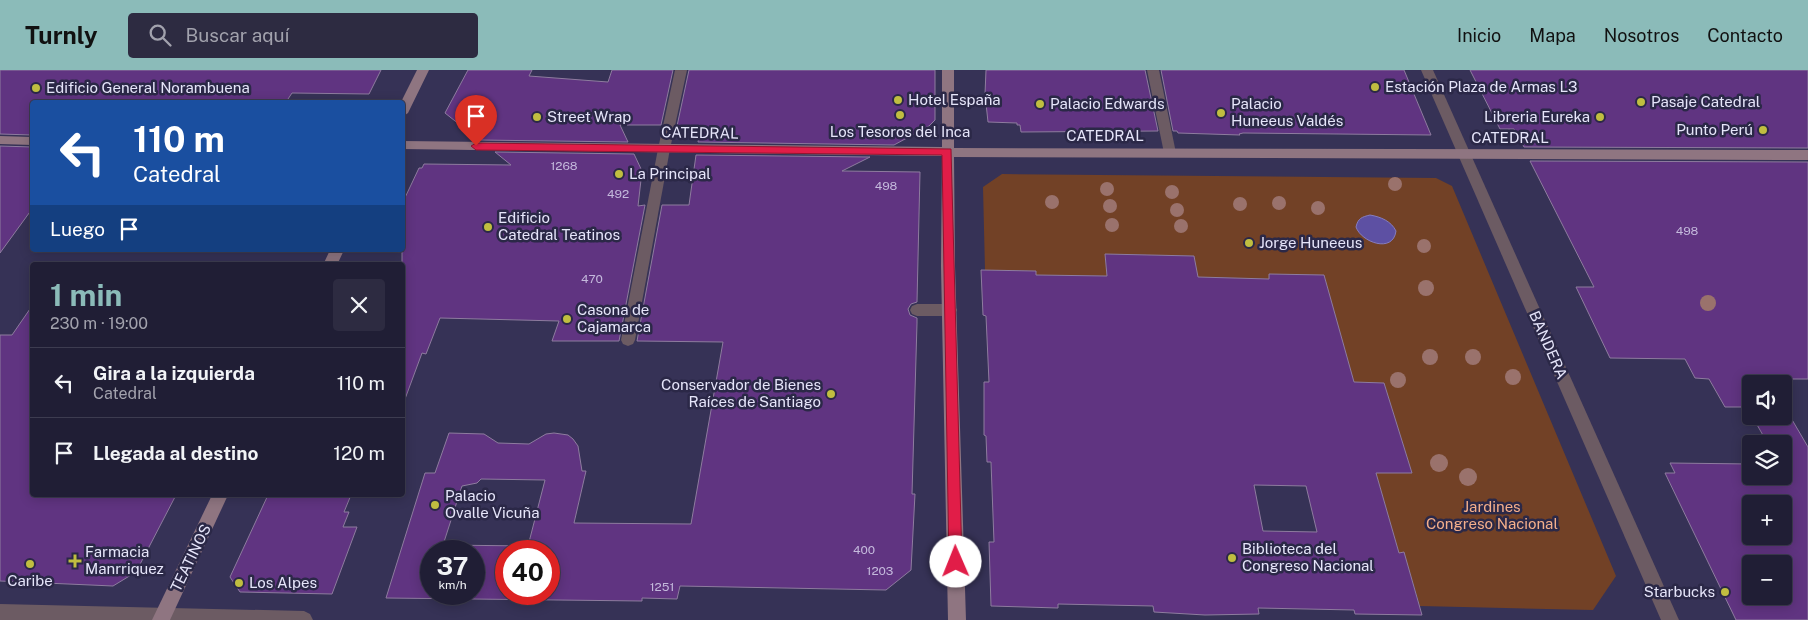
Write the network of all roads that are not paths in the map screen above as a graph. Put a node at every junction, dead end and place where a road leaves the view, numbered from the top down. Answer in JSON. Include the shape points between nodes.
{"nodes":[{"id":1,"x":423,"y":70,"type":"edge"},
{"id":2,"x":681,"y":70,"type":"edge"},
{"id":3,"x":948,"y":70,"type":"edge"},
{"id":4,"x":1153,"y":70,"type":"edge"},
{"id":5,"x":1428,"y":70,"type":"edge"},
{"id":6,"x":405,"y":107,"type":"edge"},
{"id":7,"x":0,"y":140,"type":"edge"},
{"id":8,"x":30,"y":141,"type":"edge"},
{"id":9,"x":405,"y":146,"type":"edge"},
{"id":10,"x":664,"y":148,"type":"junction"},
{"id":11,"x":947,"y":152,"type":"junction"},
{"id":12,"x":1170,"y":153,"type":"junction"},
{"id":13,"x":1463,"y":154,"type":"junction"},
{"id":14,"x":1808,"y":155,"type":"edge"},
{"id":15,"x":917,"y":310,"type":"dead end"},
{"id":16,"x":950,"y":310,"type":"junction"},
{"id":17,"x":628,"y":340,"type":"dead end"},
{"id":18,"x":219,"y":497,"type":"edge"},
{"id":19,"x":0,"y":613,"type":"edge"},
{"id":20,"x":162,"y":618,"type":"edge"},
{"id":21,"x":304,"y":620,"type":"edge"},
{"id":22,"x":957,"y":620,"type":"edge"},
{"id":23,"x":1670,"y":620,"type":"edge"}],
"edges":[{"from":1,"to":6,"type":"main road"},
{"from":2,"to":10,"type":"street"},
{"from":3,"to":11,"type":"main road"},
{"from":4,"to":12,"type":"street"},
{"from":5,"to":13,"type":"street","name":"BANDERA"},
{"from":7,"to":8,"type":"main road"},
{"from":9,"to":10,"type":"main road","name":"CATEDRAL"},
{"from":10,"to":11,"type":"main road","name":"CATEDRAL"},
{"from":10,"to":17,"type":"street"},
{"from":11,"to":12,"type":"main road","name":"CATEDRAL"},
{"from":11,"to":16,"type":"main road"},
{"from":12,"to":13,"type":"main road","name":"CATEDRAL"},
{"from":13,"to":14,"type":"main road","name":"CATEDRAL"},
{"from":13,"to":23,"type":"street","name":"BANDERA"},
{"from":15,"to":16,"type":"street"},
{"from":16,"to":22,"type":"main road"},
{"from":18,"to":20,"type":"main road","name":"TEATINOS"},
{"from":19,"to":20,"type":"street"},
{"from":20,"to":21,"type":"street"}]}
